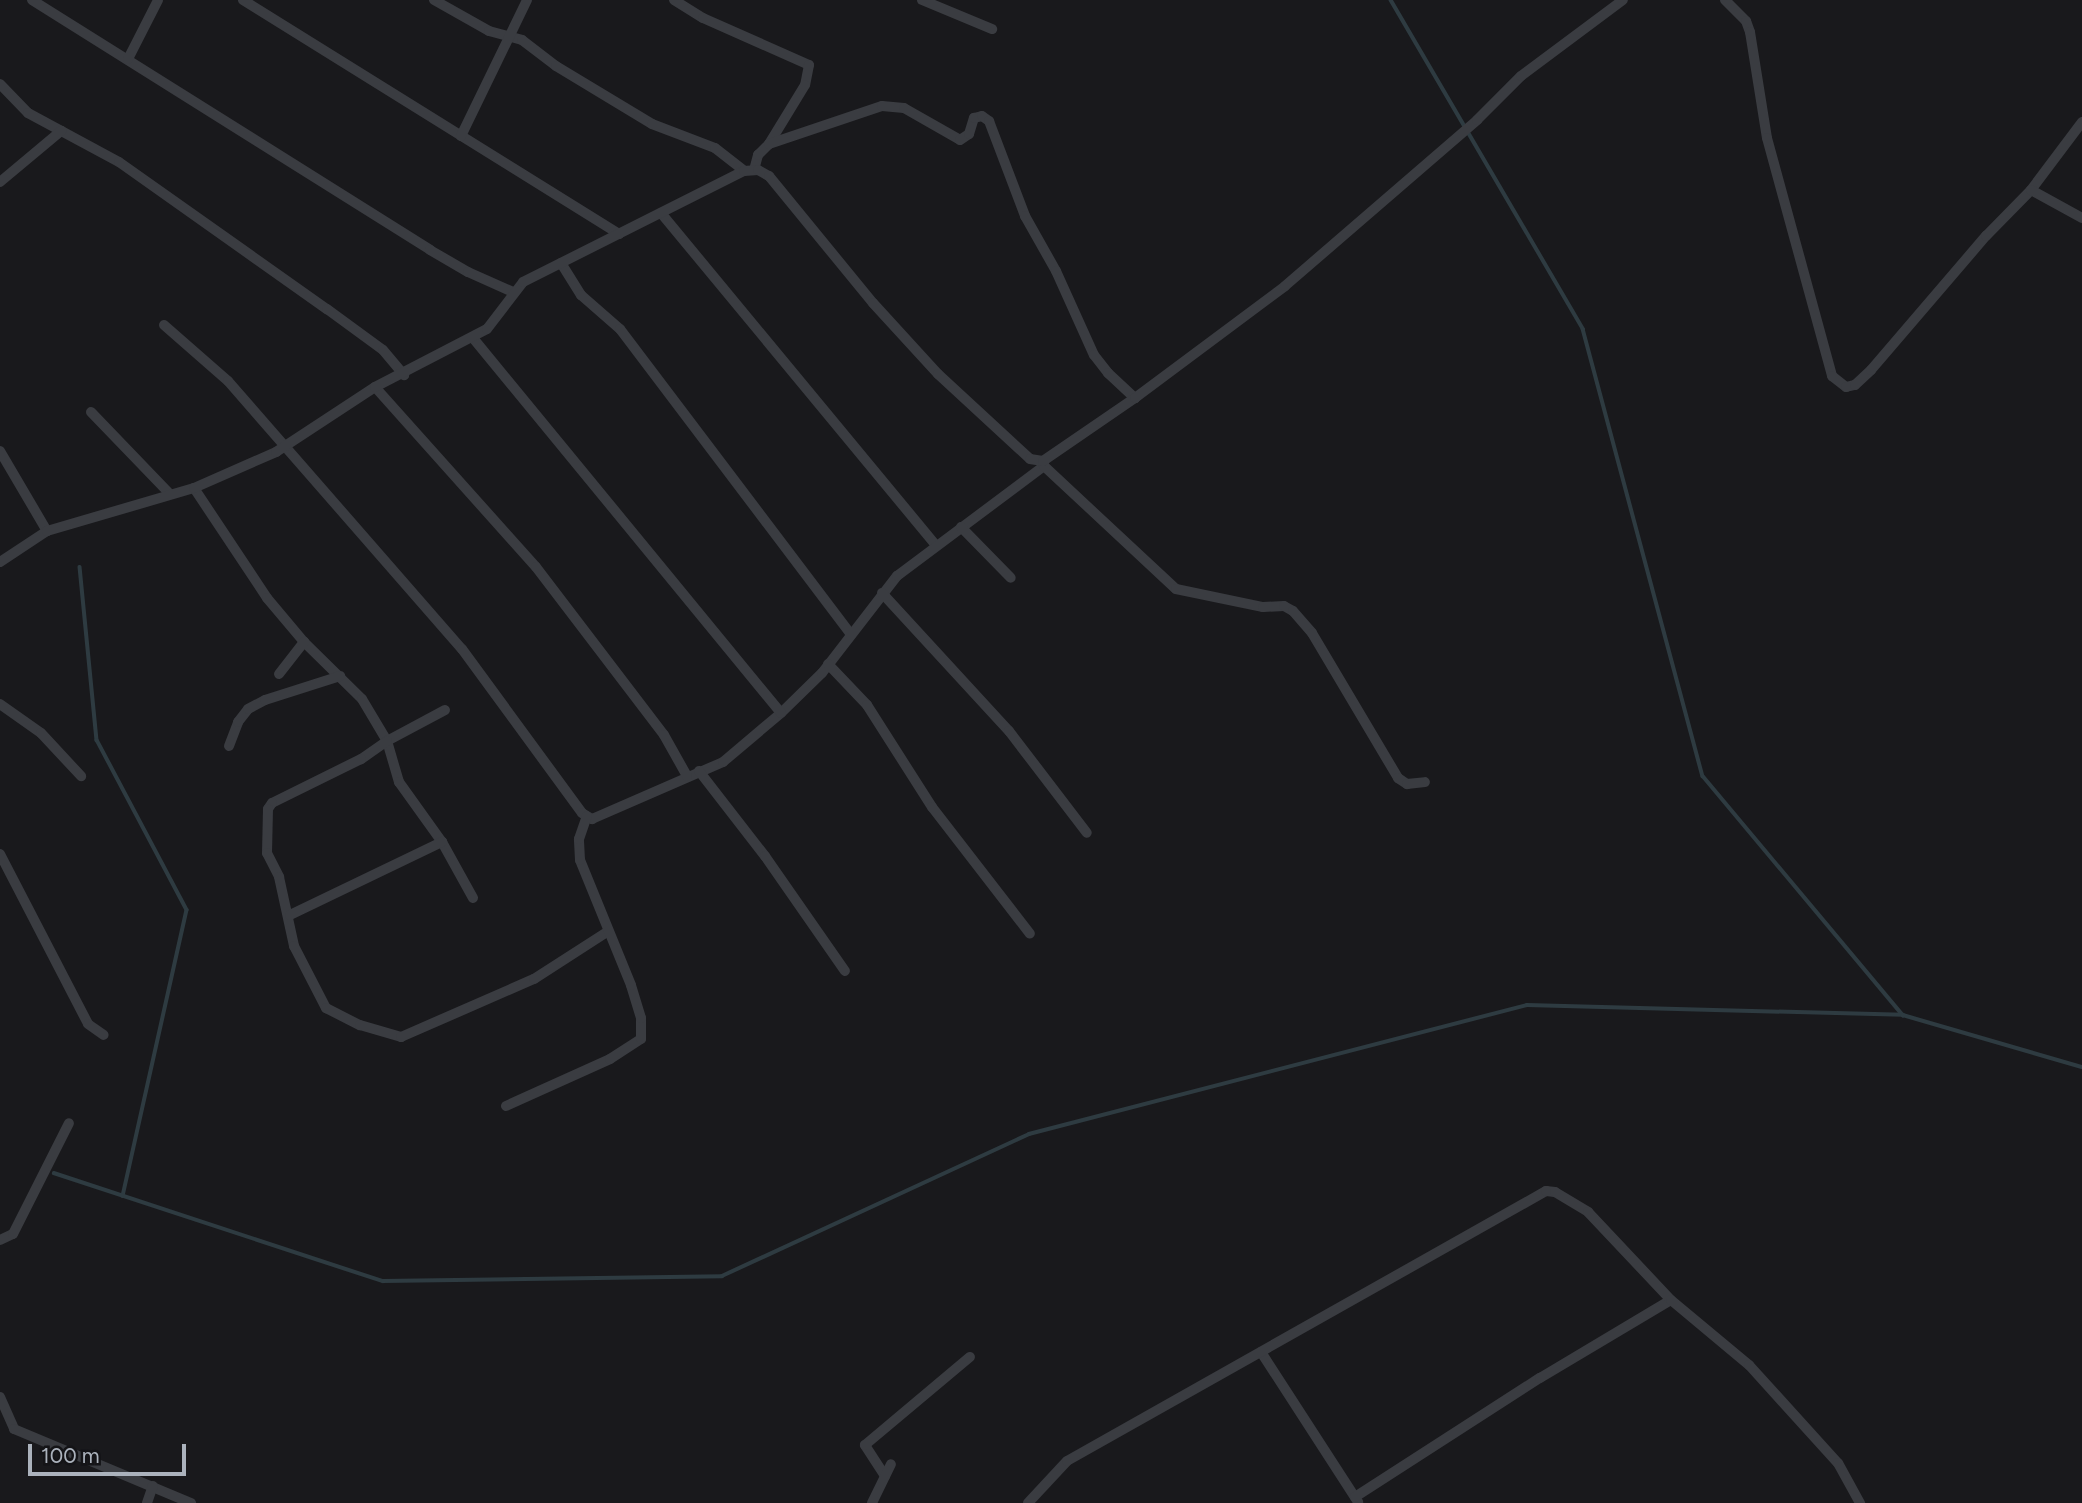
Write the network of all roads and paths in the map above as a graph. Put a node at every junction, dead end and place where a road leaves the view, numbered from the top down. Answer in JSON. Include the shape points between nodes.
{"nodes":[{"id":1,"x":32,"y":0,"type":"edge"},
{"id":2,"x":158,"y":0,"type":"edge"},
{"id":3,"x":243,"y":0,"type":"edge"},
{"id":4,"x":433,"y":0,"type":"edge"},
{"id":5,"x":527,"y":0,"type":"edge"},
{"id":6,"x":674,"y":0,"type":"edge"},
{"id":7,"x":922,"y":0,"type":"edge"},
{"id":8,"x":1623,"y":0,"type":"edge"},
{"id":9,"x":1725,"y":0,"type":"edge"},
{"id":10,"x":992,"y":29,"type":"dead end"},
{"id":11,"x":508,"y":36,"type":"junction"},
{"id":12,"x":128,"y":59,"type":"junction"},
{"id":13,"x":0,"y":84,"type":"edge"},
{"id":14,"x":2082,"y":122,"type":"edge"},
{"id":15,"x":61,"y":131,"type":"junction"},
{"id":16,"x":461,"y":136,"type":"junction"},
{"id":17,"x":769,"y":144,"type":"junction"},
{"id":18,"x":749,"y":171,"type":"junction"},
{"id":19,"x":0,"y":182,"type":"edge"},
{"id":20,"x":2031,"y":190,"type":"junction"},
{"id":21,"x":661,"y":213,"type":"junction"},
{"id":22,"x":2082,"y":218,"type":"edge"},
{"id":23,"x":619,"y":234,"type":"junction"},
{"id":24,"x":561,"y":263,"type":"junction"},
{"id":25,"x":513,"y":292,"type":"junction"},
{"id":26,"x":164,"y":325,"type":"dead end"},
{"id":27,"x":473,"y":338,"type":"junction"},
{"id":28,"x":404,"y":375,"type":"junction"},
{"id":29,"x":375,"y":387,"type":"junction"},
{"id":30,"x":1135,"y":398,"type":"junction"},
{"id":31,"x":91,"y":412,"type":"dead end"},
{"id":32,"x":284,"y":449,"type":"junction"},
{"id":33,"x":0,"y":451,"type":"edge"},
{"id":34,"x":1043,"y":463,"type":"junction"},
{"id":35,"x":194,"y":488,"type":"junction"},
{"id":36,"x":170,"y":494,"type":"junction"},
{"id":37,"x":961,"y":527,"type":"junction"},
{"id":38,"x":47,"y":531,"type":"junction"},
{"id":39,"x":936,"y":546,"type":"junction"},
{"id":40,"x":0,"y":562,"type":"edge"},
{"id":41,"x":1011,"y":578,"type":"dead end"},
{"id":42,"x":882,"y":593,"type":"junction"},
{"id":43,"x":851,"y":634,"type":"junction"},
{"id":44,"x":304,"y":642,"type":"junction"},
{"id":45,"x":828,"y":664,"type":"junction"},
{"id":46,"x":279,"y":674,"type":"dead end"},
{"id":47,"x":340,"y":676,"type":"junction"},
{"id":48,"x":0,"y":704,"type":"edge"},
{"id":49,"x":446,"y":710,"type":"dead end"},
{"id":50,"x":781,"y":713,"type":"junction"},
{"id":51,"x":387,"y":741,"type":"junction"},
{"id":52,"x":229,"y":746,"type":"dead end"},
{"id":53,"x":699,"y":771,"type":"junction"},
{"id":54,"x":81,"y":776,"type":"dead end"},
{"id":55,"x":687,"y":776,"type":"junction"},
{"id":56,"x":1425,"y":782,"type":"dead end"},
{"id":57,"x":587,"y":817,"type":"junction"},
{"id":58,"x":1087,"y":833,"type":"dead end"},
{"id":59,"x":442,"y":842,"type":"junction"},
{"id":60,"x":0,"y":854,"type":"edge"},
{"id":61,"x":473,"y":898,"type":"dead end"},
{"id":62,"x":290,"y":915,"type":"junction"},
{"id":63,"x":607,"y":932,"type":"junction"},
{"id":64,"x":1030,"y":934,"type":"dead end"},
{"id":65,"x":845,"y":971,"type":"dead end"},
{"id":66,"x":104,"y":1035,"type":"dead end"},
{"id":67,"x":506,"y":1106,"type":"dead end"},
{"id":68,"x":69,"y":1123,"type":"dead end"},
{"id":69,"x":0,"y":1240,"type":"edge"},
{"id":70,"x":1671,"y":1300,"type":"junction"},
{"id":71,"x":1261,"y":1352,"type":"junction"},
{"id":72,"x":970,"y":1357,"type":"dead end"},
{"id":73,"x":0,"y":1397,"type":"edge"},
{"id":74,"x":891,"y":1464,"type":"dead end"},
{"id":75,"x":885,"y":1476,"type":"junction"},
{"id":76,"x":153,"y":1486,"type":"junction"},
{"id":77,"x":1357,"y":1500,"type":"edge"},
{"id":78,"x":147,"y":1503,"type":"edge"},
{"id":79,"x":191,"y":1503,"type":"edge"},
{"id":80,"x":872,"y":1503,"type":"edge"},
{"id":81,"x":1028,"y":1503,"type":"edge"},
{"id":82,"x":1860,"y":1503,"type":"edge"}],
"edges":[{"from":1,"to":12,"type":"street"},
{"from":2,"to":12,"type":"street"},
{"from":3,"to":16,"type":"street"},
{"from":4,"to":11,"type":"street","via":[[489,31]]},
{"from":5,"to":11,"type":"street"},
{"from":6,"to":17,"type":"street","via":[[809,65],[805,85]]},
{"from":7,"to":10,"type":"street"},
{"from":8,"to":30,"type":"street","via":[[1521,76],[1477,120],[1285,286]]},
{"from":9,"to":20,"type":"street","via":[[1746,21],[1750,32],[1767,138],[1832,376],[1838,383],[1846,387],[1855,384],[1871,370]]},
{"from":11,"to":16,"type":"street"},
{"from":11,"to":18,"type":"street","via":[[522,40],[652,124],[715,148]]},
{"from":12,"to":25,"type":"street","via":[[439,256]]},
{"from":13,"to":15,"type":"street","via":[[28,113]]},
{"from":14,"to":20,"type":"street"},
{"from":15,"to":19,"type":"street"},
{"from":15,"to":28,"type":"street","via":[[119,162],[327,309],[383,350]]},
{"from":16,"to":23,"type":"street"},
{"from":17,"to":18,"type":"street"},
{"from":17,"to":30,"type":"street","via":[[883,106],[904,108],[960,140],[969,134],[974,118],[982,116],[989,121],[1025,216],[1056,271],[1083,334],[1108,373]]},
{"from":18,"to":21,"type":"street"},
{"from":18,"to":34,"type":"street","via":[[769,176],[938,374],[1030,459]]},
{"from":20,"to":22,"type":"street"},
{"from":21,"to":23,"type":"street"},
{"from":21,"to":39,"type":"street"},
{"from":23,"to":24,"type":"street"},
{"from":24,"to":25,"type":"street"},
{"from":24,"to":43,"type":"street","via":[[581,295],[620,329]]},
{"from":25,"to":27,"type":"street","via":[[495,322]]},
{"from":26,"to":32,"type":"street","via":[[228,381]]},
{"from":27,"to":28,"type":"street"},
{"from":27,"to":50,"type":"street"},
{"from":28,"to":29,"type":"street"},
{"from":29,"to":32,"type":"street"},
{"from":29,"to":55,"type":"street","via":[[536,567],[664,734]]},
{"from":30,"to":34,"type":"street"},
{"from":31,"to":36,"type":"street"},
{"from":32,"to":35,"type":"street"},
{"from":32,"to":57,"type":"street","via":[[463,649]]},
{"from":33,"to":38,"type":"street"},
{"from":34,"to":37,"type":"street"},
{"from":34,"to":56,"type":"street","via":[[1176,589],[1293,611],[1312,633],[1398,778],[1407,784]]},
{"from":35,"to":36,"type":"street"},
{"from":35,"to":44,"type":"street","via":[[267,598]]},
{"from":36,"to":38,"type":"street"},
{"from":37,"to":39,"type":"street"},
{"from":37,"to":41,"type":"street"},
{"from":38,"to":40,"type":"street"},
{"from":39,"to":42,"type":"street"},
{"from":42,"to":43,"type":"street"},
{"from":42,"to":58,"type":"street","via":[[1009,731]]},
{"from":43,"to":45,"type":"street"},
{"from":44,"to":46,"type":"street"},
{"from":44,"to":47,"type":"street"},
{"from":45,"to":50,"type":"street"},
{"from":45,"to":64,"type":"street","via":[[867,705],[932,807]]},
{"from":47,"to":51,"type":"street","via":[[362,699]]},
{"from":47,"to":52,"type":"street","via":[[248,709]]},
{"from":48,"to":54,"type":"street","via":[[41,733]]},
{"from":49,"to":51,"type":"street"},
{"from":50,"to":53,"type":"street","via":[[723,762]]},
{"from":51,"to":59,"type":"street","via":[[399,782]]},
{"from":51,"to":62,"type":"street","via":[[268,809],[267,853]]},
{"from":53,"to":55,"type":"street"},
{"from":53,"to":65,"type":"street"},
{"from":55,"to":57,"type":"street","via":[[597,818]]},
{"from":57,"to":63,"type":"street","via":[[579,839],[580,860]]},
{"from":59,"to":61,"type":"street"},
{"from":59,"to":62,"type":"street"},
{"from":60,"to":66,"type":"street","via":[[88,1024]]},
{"from":62,"to":63,"type":"street","via":[[294,946],[326,1008],[360,1025],[401,1037],[534,979]]},
{"from":63,"to":67,"type":"street","via":[[631,985],[641,1018],[641,1039],[610,1059]]},
{"from":68,"to":69,"type":"street","via":[[13,1234]]},
{"from":70,"to":71,"type":"street","via":[[1588,1212],[1546,1191]]},
{"from":70,"to":77,"type":"street","via":[[1540,1378]]},
{"from":70,"to":82,"type":"street","via":[[1749,1365],[1838,1463]]},
{"from":71,"to":77,"type":"street"},
{"from":71,"to":81,"type":"street","via":[[1067,1461]]},
{"from":72,"to":75,"type":"street","via":[[865,1445]]},
{"from":73,"to":76,"type":"street","via":[[15,1429]]},
{"from":74,"to":75,"type":"street"},
{"from":75,"to":80,"type":"street"},
{"from":76,"to":78,"type":"street"},
{"from":76,"to":79,"type":"street"}]}
